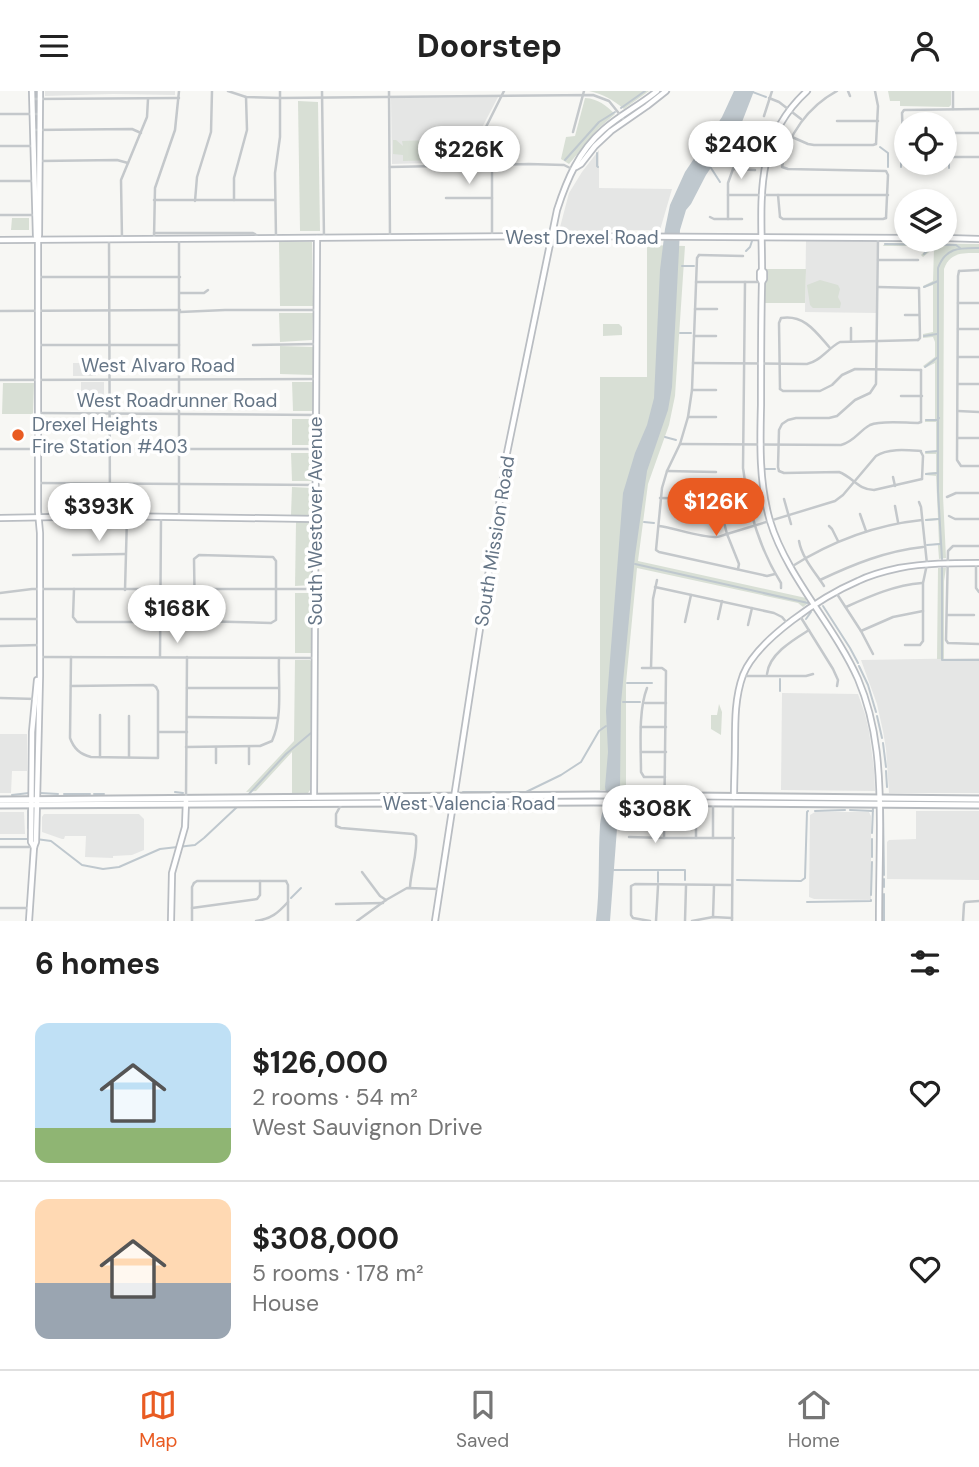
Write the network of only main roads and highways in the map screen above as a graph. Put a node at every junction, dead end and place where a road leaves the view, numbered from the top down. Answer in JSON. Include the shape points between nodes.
{"nodes":[{"id":1,"x":454,"y":799,"type":"junction"},
{"id":2,"x":665,"y":799,"type":"junction"},
{"id":3,"x":979,"y":799,"type":"edge"},
{"id":4,"x":0,"y":800,"type":"edge"},
{"id":5,"x":314,"y":800,"type":"junction"},
{"id":6,"x":814,"y":800,"type":"junction"},
{"id":7,"x":186,"y":801,"type":"junction"},
{"id":8,"x":945,"y":801,"type":"junction"},
{"id":9,"x":34,"y":802,"type":"junction"},
{"id":10,"x":0,"y":805,"type":"edge"},
{"id":11,"x":979,"y":805,"type":"edge"}],
"edges":[{"from":1,"to":2,"type":"main road","name":"West Valencia Road"},
{"from":1,"to":5,"type":"main road","name":"West Valencia Road"},
{"from":1,"to":5,"type":"main road","name":"West Valencia Road"},
{"from":2,"to":6,"type":"main road","name":"West Valencia Road"},
{"from":2,"to":6,"type":"main road","name":"West Valencia Road","via":[[733,804]]},
{"from":3,"to":8,"type":"main road","name":"West Valencia Road"},
{"from":4,"to":9,"type":"main road","name":"West Valencia Road"},
{"from":5,"to":7,"type":"main road","name":"West Valencia Road"},
{"from":5,"to":7,"type":"main road","name":"West Valencia Road"},
{"from":6,"to":8,"type":"main road","name":"West Valencia Road"},
{"from":7,"to":9,"type":"main road","name":"West Valencia Road"},
{"from":8,"to":11,"type":"main road","name":"West Valencia Road"},
{"from":9,"to":10,"type":"main road","name":"West Valencia Road"}]}
